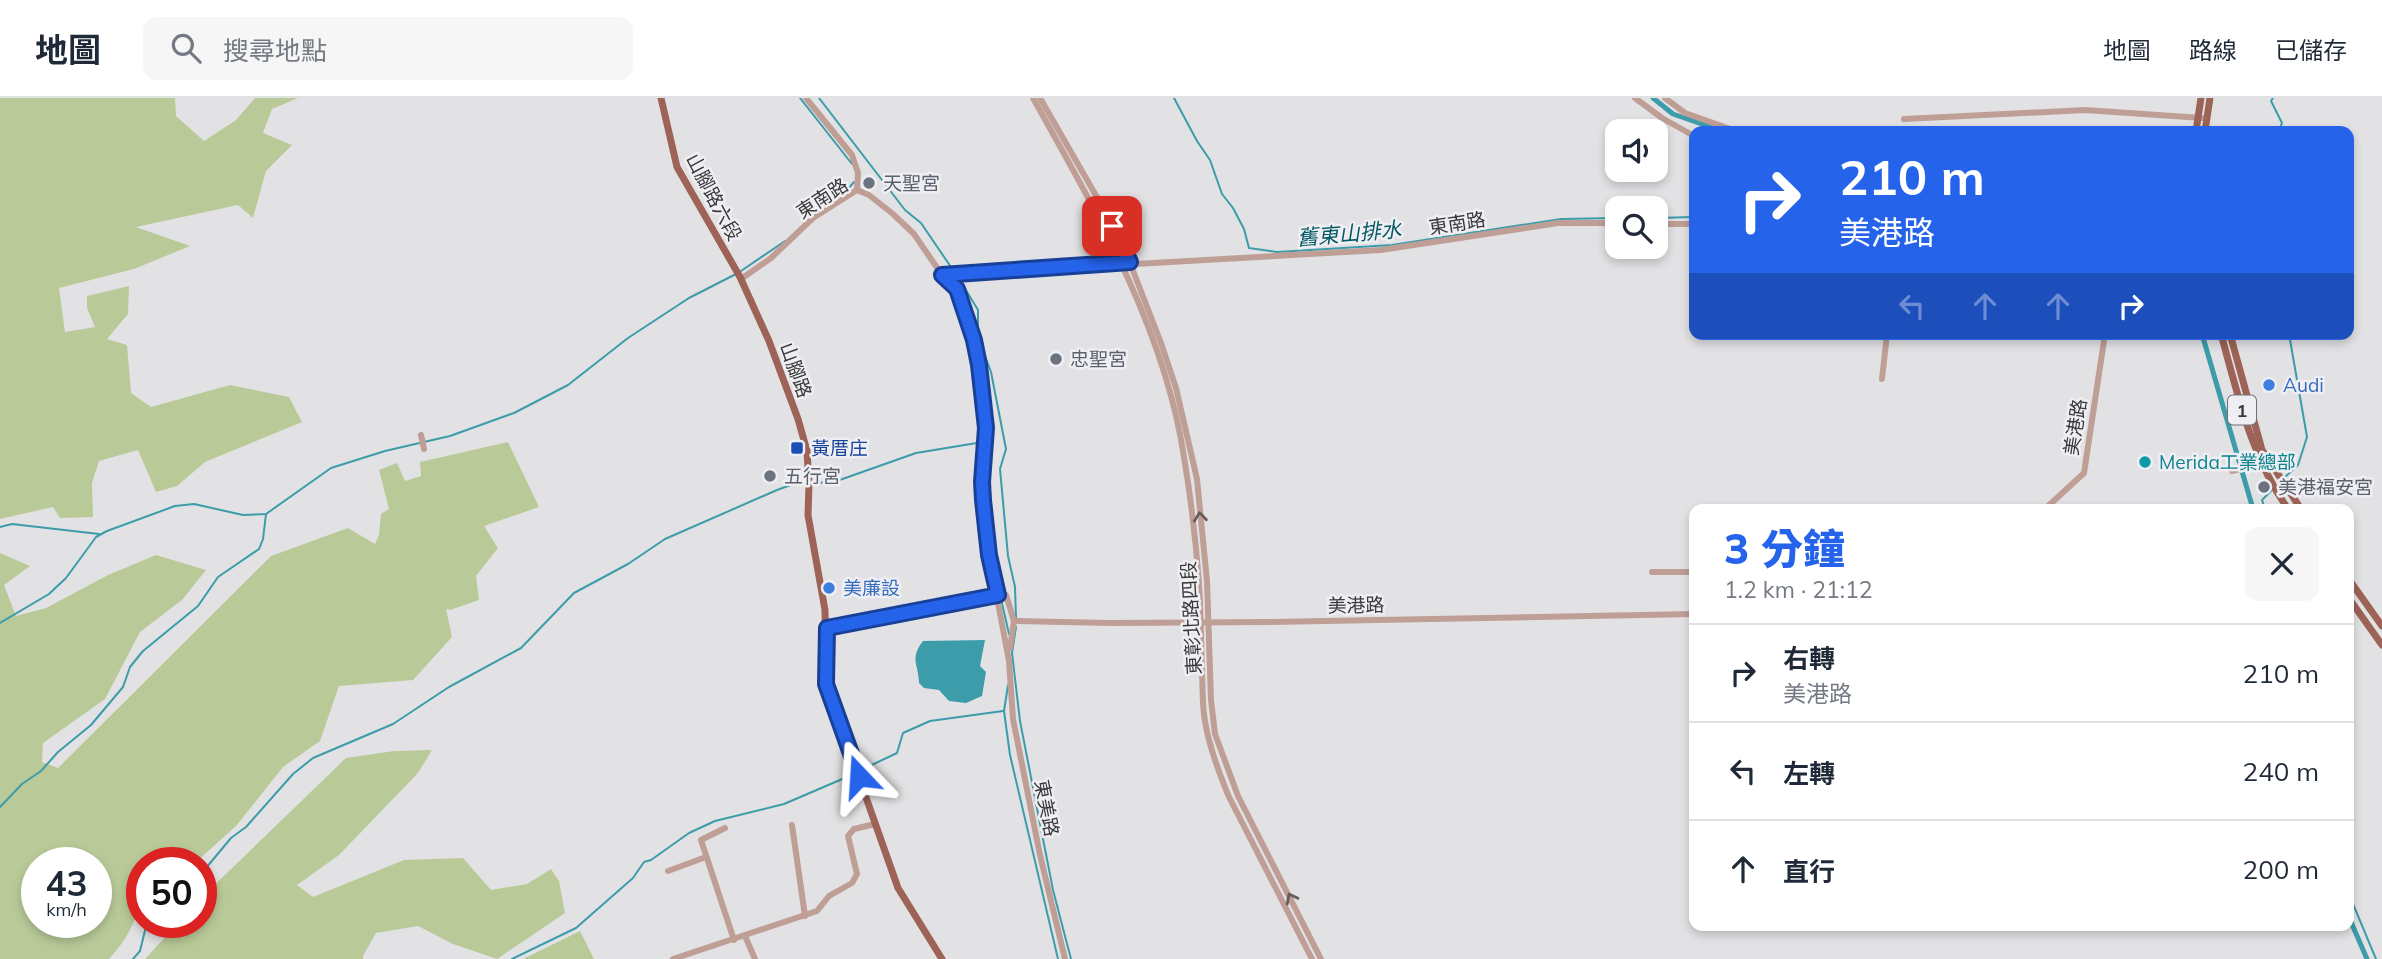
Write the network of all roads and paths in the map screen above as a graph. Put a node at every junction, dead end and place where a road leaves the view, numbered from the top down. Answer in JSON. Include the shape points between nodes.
{"nodes":[{"id":1,"x":661,"y":98,"type":"edge"},
{"id":2,"x":806,"y":98,"type":"edge"},
{"id":3,"x":1032,"y":98,"type":"edge"},
{"id":4,"x":1040,"y":98,"type":"edge"},
{"id":5,"x":1635,"y":98,"type":"edge"},
{"id":6,"x":1665,"y":98,"type":"edge"},
{"id":7,"x":2201,"y":98,"type":"edge"},
{"id":8,"x":2210,"y":98,"type":"edge"},
{"id":9,"x":1904,"y":119,"type":"dead end"},
{"id":10,"x":2203,"y":119,"type":"junction"},
{"id":11,"x":1717,"y":126,"type":"edge"},
{"id":12,"x":2199,"y":126,"type":"edge"},
{"id":13,"x":2204,"y":126,"type":"edge"},
{"id":14,"x":1689,"y":132,"type":"edge"},
{"id":15,"x":857,"y":190,"type":"junction"},
{"id":16,"x":1605,"y":223,"type":"edge"},
{"id":17,"x":1668,"y":224,"type":"edge"},
{"id":18,"x":1689,"y":224,"type":"edge"},
{"id":19,"x":1130,"y":262,"type":"junction"},
{"id":20,"x":1121,"y":263,"type":"junction"},
{"id":21,"x":942,"y":275,"type":"junction"},
{"id":22,"x":741,"y":278,"type":"junction"},
{"id":23,"x":1887,"y":340,"type":"edge"},
{"id":24,"x":2104,"y":340,"type":"edge"},
{"id":25,"x":2223,"y":340,"type":"edge"},
{"id":26,"x":2232,"y":340,"type":"edge"},
{"id":27,"x":1882,"y":379,"type":"dead end"},
{"id":28,"x":421,"y":435,"type":"dead end"},
{"id":29,"x":424,"y":449,"type":"dead end"},
{"id":30,"x":2260,"y":464,"type":"junction"},
{"id":31,"x":2232,"y":471,"type":"dead end"},
{"id":32,"x":2050,"y":504,"type":"edge"},
{"id":33,"x":2284,"y":504,"type":"edge"},
{"id":34,"x":2298,"y":504,"type":"edge"},
{"id":35,"x":1652,"y":572,"type":"dead end"},
{"id":36,"x":1689,"y":572,"type":"edge"},
{"id":37,"x":2354,"y":586,"type":"edge"},
{"id":38,"x":998,"y":595,"type":"junction"},
{"id":39,"x":2354,"y":605,"type":"edge"},
{"id":40,"x":1689,"y":614,"type":"edge"},
{"id":41,"x":1016,"y":621,"type":"junction"},
{"id":42,"x":1201,"y":622,"type":"junction"},
{"id":43,"x":1209,"y":622,"type":"junction"},
{"id":44,"x":2382,"y":626,"type":"edge"},
{"id":45,"x":827,"y":628,"type":"junction"},
{"id":46,"x":2382,"y":645,"type":"edge"},
{"id":47,"x":1009,"y":661,"type":"junction"},
{"id":48,"x":875,"y":824,"type":"junction"},
{"id":49,"x":792,"y":825,"type":"dead end"},
{"id":50,"x":725,"y":828,"type":"dead end"},
{"id":51,"x":706,"y":857,"type":"junction"},
{"id":52,"x":668,"y":871,"type":"dead end"},
{"id":53,"x":805,"y":916,"type":"junction"},
{"id":54,"x":745,"y":936,"type":"junction"},
{"id":55,"x":734,"y":940,"type":"junction"},
{"id":56,"x":1315,"y":948,"type":"junction"},
{"id":57,"x":1308,"y":952,"type":"junction"},
{"id":58,"x":673,"y":959,"type":"edge"},
{"id":59,"x":755,"y":959,"type":"edge"},
{"id":60,"x":942,"y":959,"type":"edge"},
{"id":61,"x":1065,"y":959,"type":"edge"},
{"id":62,"x":1311,"y":959,"type":"edge"},
{"id":63,"x":1321,"y":959,"type":"edge"}],
"edges":[{"from":1,"to":22,"type":"main road","name":"山腳路六段","via":[[677,167]]},
{"from":2,"to":15,"type":"street","via":[[852,155]]},
{"from":3,"to":20,"type":"street","name":"東彰北路四段"},
{"from":4,"to":19,"type":"street","name":"東彰北路四段"},
{"from":5,"to":14,"type":"street"},
{"from":6,"to":11,"type":"street","via":[[1685,113]]},
{"from":7,"to":10,"type":"main road"},
{"from":8,"to":10,"type":"main road"},
{"from":9,"to":10,"type":"street","via":[[2085,110]]},
{"from":10,"to":12,"type":"main road"},
{"from":10,"to":13,"type":"main road"},
{"from":15,"to":21,"type":"street","name":"東南路","via":[[914,234]]},
{"from":15,"to":22,"type":"street","name":"東南路","via":[[813,218],[771,258]]},
{"from":16,"to":19,"type":"street","name":"東南路","via":[[1558,223],[1381,250]]},
{"from":17,"to":18,"type":"street"},
{"from":19,"to":20,"type":"street","name":"東南路"},
{"from":43,"to":19,"type":"street","name":"東彰北路四段","one_way":true,"via":[[1197,479],[1187,433],[1161,343]]},
{"from":20,"to":21,"type":"street","name":"東南路"},
{"from":20,"to":42,"type":"street","name":"東彰北路四段","via":[[1154,344],[1184,454]]},
{"from":21,"to":38,"type":"street","name":"東南路","via":[[957,289],[979,365],[986,428],[983,500]]},
{"from":22,"to":45,"type":"main road","name":"山腳路","via":[[769,341],[807,451],[808,515]]},
{"from":23,"to":27,"type":"street"},
{"from":24,"to":32,"type":"street","name":"美港路","via":[[2084,473]]},
{"from":25,"to":30,"type":"main road","number":"1"},
{"from":26,"to":34,"type":"main road","number":"1","via":[[2262,450]]},
{"from":28,"to":29,"type":"street"},
{"from":30,"to":31,"type":"street"},
{"from":30,"to":33,"type":"main road","number":"1"},
{"from":35,"to":36,"type":"street"},
{"from":37,"to":44,"type":"main road"},
{"from":38,"to":41,"type":"street","via":[[1006,594]]},
{"from":38,"to":45,"type":"street"},
{"from":38,"to":47,"type":"street","name":"東南路"},
{"from":39,"to":46,"type":"main road"},
{"from":40,"to":43,"type":"street","name":"美港路"},
{"from":41,"to":42,"type":"street","name":"美港路"},
{"from":41,"to":47,"type":"street"},
{"from":42,"to":43,"type":"street","name":"美港路"},
{"from":42,"to":57,"type":"street","name":"東彰北路四段","via":[[1204,719],[1221,779]]},
{"from":56,"to":43,"type":"street","name":"東彰北路四段","one_way":true,"via":[[1222,757],[1212,718]]},
{"from":45,"to":48,"type":"main road","name":"山腳路","via":[[826,684]]},
{"from":47,"to":61,"type":"street","name":"東美路","via":[[1013,719]]},
{"from":48,"to":53,"type":"street","via":[[854,829],[848,836],[857,869],[852,883]]},
{"from":48,"to":60,"type":"main road","name":"山腳路","via":[[898,888]]},
{"from":49,"to":53,"type":"street"},
{"from":50,"to":51,"type":"street","via":[[701,841]]},
{"from":51,"to":52,"type":"street"},
{"from":51,"to":55,"type":"street"},
{"from":53,"to":54,"type":"street"},
{"from":54,"to":55,"type":"street"},
{"from":54,"to":59,"type":"street"},
{"from":55,"to":58,"type":"street"},
{"from":56,"to":57,"type":"street"},
{"from":56,"to":63,"type":"street","name":"東彰北路四段"},
{"from":57,"to":62,"type":"street","name":"東彰北路四段"}]}
